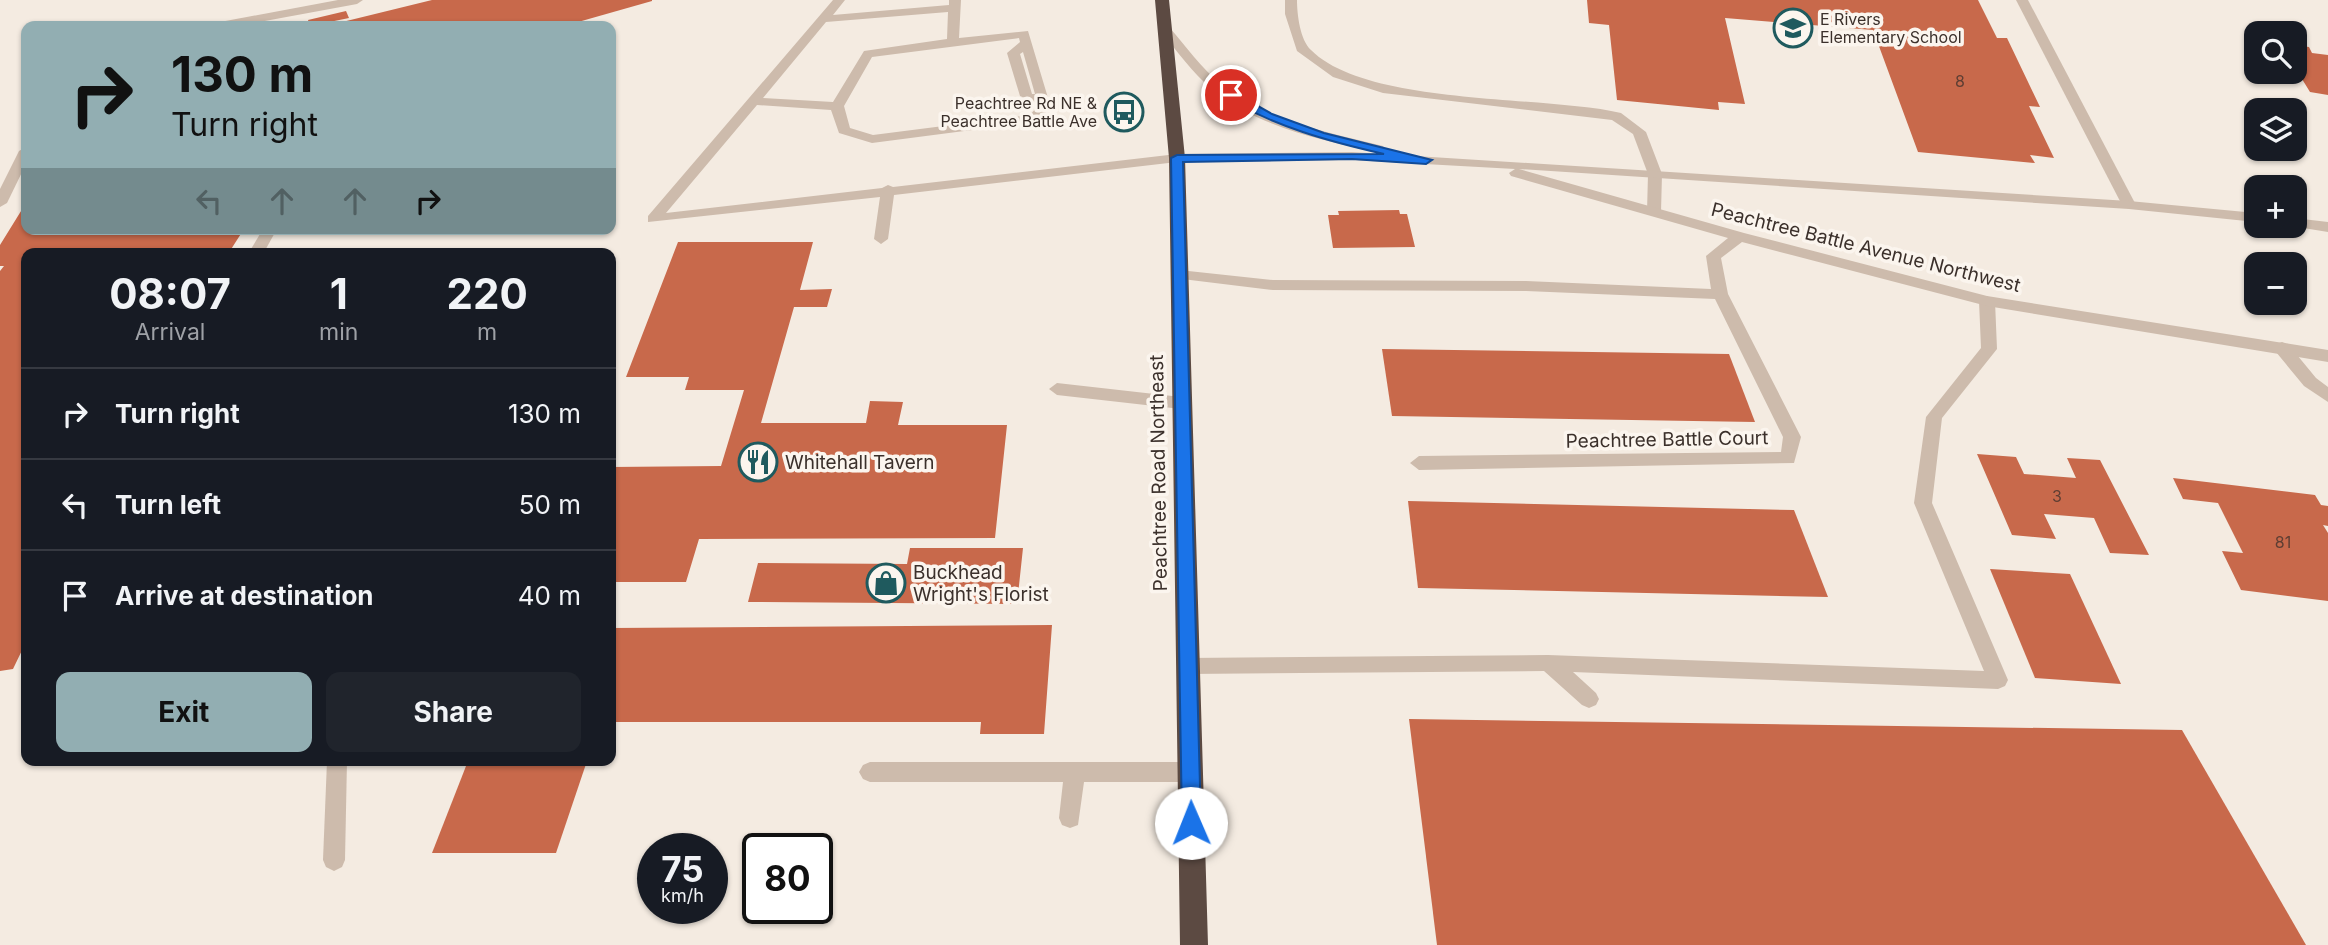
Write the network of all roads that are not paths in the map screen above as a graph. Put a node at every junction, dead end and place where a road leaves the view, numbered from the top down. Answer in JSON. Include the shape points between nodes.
{"nodes":[{"id":1,"x":357,"y":0,"type":"edge"},
{"id":2,"x":839,"y":0,"type":"edge"},
{"id":3,"x":1162,"y":0,"type":"edge"},
{"id":4,"x":1291,"y":0,"type":"edge"},
{"id":5,"x":2022,"y":0,"type":"edge"},
{"id":6,"x":954,"y":4,"type":"edge"},
{"id":7,"x":823,"y":19,"type":"junction"},
{"id":8,"x":246,"y":21,"type":"edge"},
{"id":9,"x":1165,"y":30,"type":"junction"},
{"id":10,"x":953,"y":42,"type":"junction"},
{"id":11,"x":753,"y":101,"type":"junction"},
{"id":12,"x":837,"y":106,"type":"junction"},
{"id":13,"x":1177,"y":158,"type":"junction"},
{"id":14,"x":1426,"y":160,"type":"junction"},
{"id":15,"x":21,"y":161,"type":"edge"},
{"id":16,"x":1483,"y":163,"type":"junction"},
{"id":17,"x":1655,"y":174,"type":"junction"},
{"id":18,"x":888,"y":189,"type":"junction"},
{"id":19,"x":0,"y":203,"type":"edge"},
{"id":20,"x":2129,"y":205,"type":"junction"},
{"id":21,"x":1654,"y":212,"type":"junction"},
{"id":22,"x":2244,"y":217,"type":"edge"},
{"id":23,"x":2307,"y":224,"type":"edge"},
{"id":24,"x":2328,"y":227,"type":"edge"},
{"id":25,"x":1740,"y":237,"type":"junction"},
{"id":26,"x":881,"y":239,"type":"dead end"},
{"id":27,"x":1179,"y":275,"type":"junction"},
{"id":28,"x":1720,"y":293,"type":"junction"},
{"id":29,"x":1987,"y":301,"type":"junction"},
{"id":30,"x":2282,"y":348,"type":"junction"},
{"id":31,"x":2328,"y":356,"type":"edge"},
{"id":32,"x":1057,"y":389,"type":"dead end"},
{"id":33,"x":2328,"y":396,"type":"edge"},
{"id":34,"x":1181,"y":404,"type":"junction"},
{"id":35,"x":1419,"y":463,"type":"dead end"},
{"id":36,"x":1548,"y":663,"type":"junction"},
{"id":37,"x":1187,"y":666,"type":"junction"},
{"id":38,"x":1589,"y":699,"type":"dead end"},
{"id":39,"x":337,"y":766,"type":"edge"},
{"id":40,"x":870,"y":772,"type":"dead end"},
{"id":41,"x":1190,"y":772,"type":"junction"},
{"id":42,"x":1074,"y":773,"type":"junction"},
{"id":43,"x":1070,"y":818,"type":"dead end"},
{"id":44,"x":334,"y":860,"type":"dead end"},
{"id":45,"x":1194,"y":945,"type":"edge"}],
"edges":[{"from":1,"to":8,"type":"street"},
{"from":2,"to":7,"type":"street"},
{"from":3,"to":9,"type":"highway","name":"Peachtree Road Northeast"},
{"from":4,"to":17,"type":"street","via":[[1303,51],[1337,75],[1383,89],[1616,116],[1639,132]]},
{"from":5,"to":20,"type":"street"},
{"from":6,"to":7,"type":"street"},
{"from":6,"to":10,"type":"street"},
{"from":7,"to":11,"type":"street"},
{"from":9,"to":13,"type":"highway","name":"Peachtree Road Northeast"},
{"from":9,"to":14,"type":"street","name":"Peachtree Battle Avenue Northwest","via":[[1217,87],[1268,117],[1320,135]]},
{"from":10,"to":12,"type":"street","via":[[868,54]]},
{"from":10,"to":12,"type":"street","via":[[1025,39],[1044,108],[1034,118],[872,139],[844,130]]},
{"from":11,"to":12,"type":"street"},
{"from":11,"to":18,"type":"street","name":"Peachtree Battle Avenue Northwest","via":[[653,219]]},
{"from":13,"to":14,"type":"street","name":"Peachtree Battle Avenue Northwest"},
{"from":13,"to":18,"type":"street","name":"Peachtree Battle Avenue Northwest"},
{"from":13,"to":27,"type":"highway","name":"Peachtree Road Northeast"},
{"from":14,"to":16,"type":"street","name":"Peachtree Battle Avenue Northwest"},
{"from":15,"to":19,"type":"street"},
{"from":16,"to":17,"type":"street","name":"Peachtree Battle Avenue Northwest"},
{"from":16,"to":21,"type":"street","name":"Peachtree Battle Avenue Northwest"},
{"from":17,"to":20,"type":"street","name":"Peachtree Battle Avenue Northwest"},
{"from":17,"to":21,"type":"street"},
{"from":18,"to":26,"type":"street"},
{"from":20,"to":22,"type":"street","name":"Peachtree Battle Avenue Northwest"},
{"from":21,"to":25,"type":"street","name":"Peachtree Battle Avenue Northwest"},
{"from":23,"to":24,"type":"street"},
{"from":25,"to":28,"type":"street","name":"Peachtree Battle Court","via":[[1713,256]]},
{"from":25,"to":29,"type":"street","name":"Peachtree Battle Avenue Northwest"},
{"from":27,"to":28,"type":"street","via":[[1273,285],[1526,286]]},
{"from":27,"to":34,"type":"highway","name":"Peachtree Road Northeast"},
{"from":28,"to":35,"type":"street","name":"Peachtree Battle Court","via":[[1792,438],[1788,458]]},
{"from":29,"to":30,"type":"street","name":"Peachtree Battle Avenue Northwest"},
{"from":29,"to":36,"type":"street","via":[[1989,349],[1934,417],[1923,503],[1998,680]]},
{"from":30,"to":31,"type":"street","name":"Peachtree Battle Avenue Northwest"},
{"from":30,"to":33,"type":"street"},
{"from":32,"to":34,"type":"street"},
{"from":34,"to":37,"type":"highway","name":"Peachtree Road Northeast"},
{"from":36,"to":37,"type":"street"},
{"from":36,"to":38,"type":"street"},
{"from":37,"to":41,"type":"highway","name":"Peachtree Road Northeast"},
{"from":39,"to":44,"type":"street"},
{"from":40,"to":42,"type":"street"},
{"from":41,"to":42,"type":"street"},
{"from":41,"to":45,"type":"highway","name":"Peachtree Road Northeast"},
{"from":42,"to":43,"type":"street"}]}
